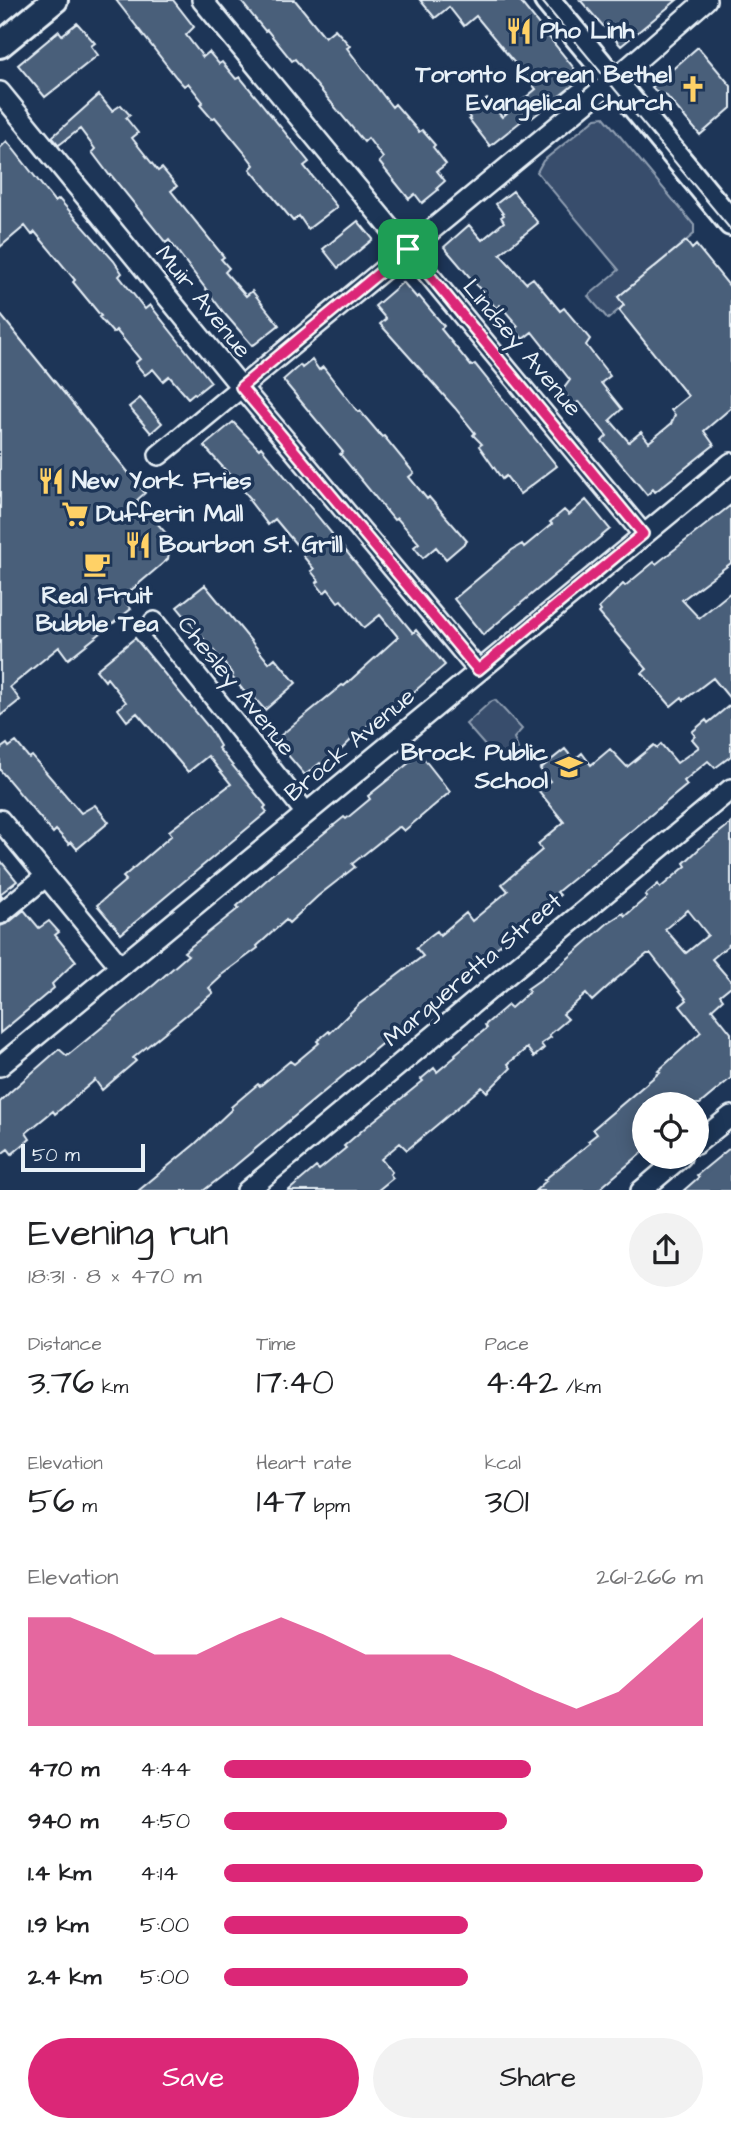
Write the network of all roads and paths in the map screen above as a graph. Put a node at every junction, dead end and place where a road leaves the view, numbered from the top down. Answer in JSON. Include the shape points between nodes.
{"nodes":[{"id":1,"x":55,"y":0,"type":"edge"},
{"id":2,"x":202,"y":0,"type":"edge"},
{"id":3,"x":547,"y":0,"type":"edge"},
{"id":4,"x":706,"y":0,"type":"edge"},
{"id":5,"x":0,"y":45,"type":"edge"},
{"id":6,"x":612,"y":79,"type":"junction"},
{"id":7,"x":0,"y":92,"type":"edge"},
{"id":8,"x":731,"y":223,"type":"edge"},
{"id":9,"x":408,"y":249,"type":"junction"},
{"id":10,"x":241,"y":387,"type":"junction"},
{"id":11,"x":159,"y":455,"type":"dead end"},
{"id":12,"x":731,"y":463,"type":"edge"},
{"id":13,"x":643,"y":534,"type":"junction"},
{"id":14,"x":154,"y":622,"type":"dead end"},
{"id":15,"x":478,"y":670,"type":"junction"},
{"id":16,"x":731,"y":789,"type":"edge"},
{"id":17,"x":306,"y":813,"type":"junction"},
{"id":18,"x":0,"y":820,"type":"edge"},
{"id":19,"x":45,"y":877,"type":"junction"},
{"id":20,"x":0,"y":914,"type":"edge"},
{"id":21,"x":120,"y":966,"type":"junction"},
{"id":22,"x":0,"y":1066,"type":"edge"},
{"id":23,"x":731,"y":1116,"type":"edge"},
{"id":24,"x":709,"y":1134,"type":"edge"},
{"id":25,"x":667,"y":1169,"type":"edge"},
{"id":26,"x":248,"y":1190,"type":"edge"},
{"id":27,"x":641,"y":1190,"type":"edge"}],
"edges":[{"from":1,"to":5,"type":"main road"},
{"from":2,"to":9,"type":"street","name":"Lindsey Avenue"},
{"from":3,"to":6,"type":"main road"},
{"from":4,"to":6,"type":"street"},
{"from":6,"to":8,"type":"main road"},
{"from":6,"to":9,"type":"street"},
{"from":7,"to":10,"type":"street","name":"Muir Avenue"},
{"from":9,"to":10,"type":"street"},
{"from":9,"to":13,"type":"street","name":"Lindsey Avenue"},
{"from":10,"to":11,"type":"street"},
{"from":10,"to":15,"type":"street","name":"Muir Avenue"},
{"from":12,"to":13,"type":"street","name":"Brock Avenue"},
{"from":13,"to":15,"type":"street","name":"Brock Avenue"},
{"from":14,"to":17,"type":"street","name":"Chesley Avenue"},
{"from":15,"to":17,"type":"street","name":"Brock Avenue"},
{"from":16,"to":26,"type":"street","name":"Margueretta Street"},
{"from":17,"to":21,"type":"street","name":"Brock Avenue"},
{"from":18,"to":19,"type":"street"},
{"from":19,"to":20,"type":"street"},
{"from":19,"to":21,"type":"street"},
{"from":21,"to":22,"type":"street","name":"Brock Avenue"},
{"from":23,"to":24,"type":"street"},
{"from":25,"to":27,"type":"street"}]}
